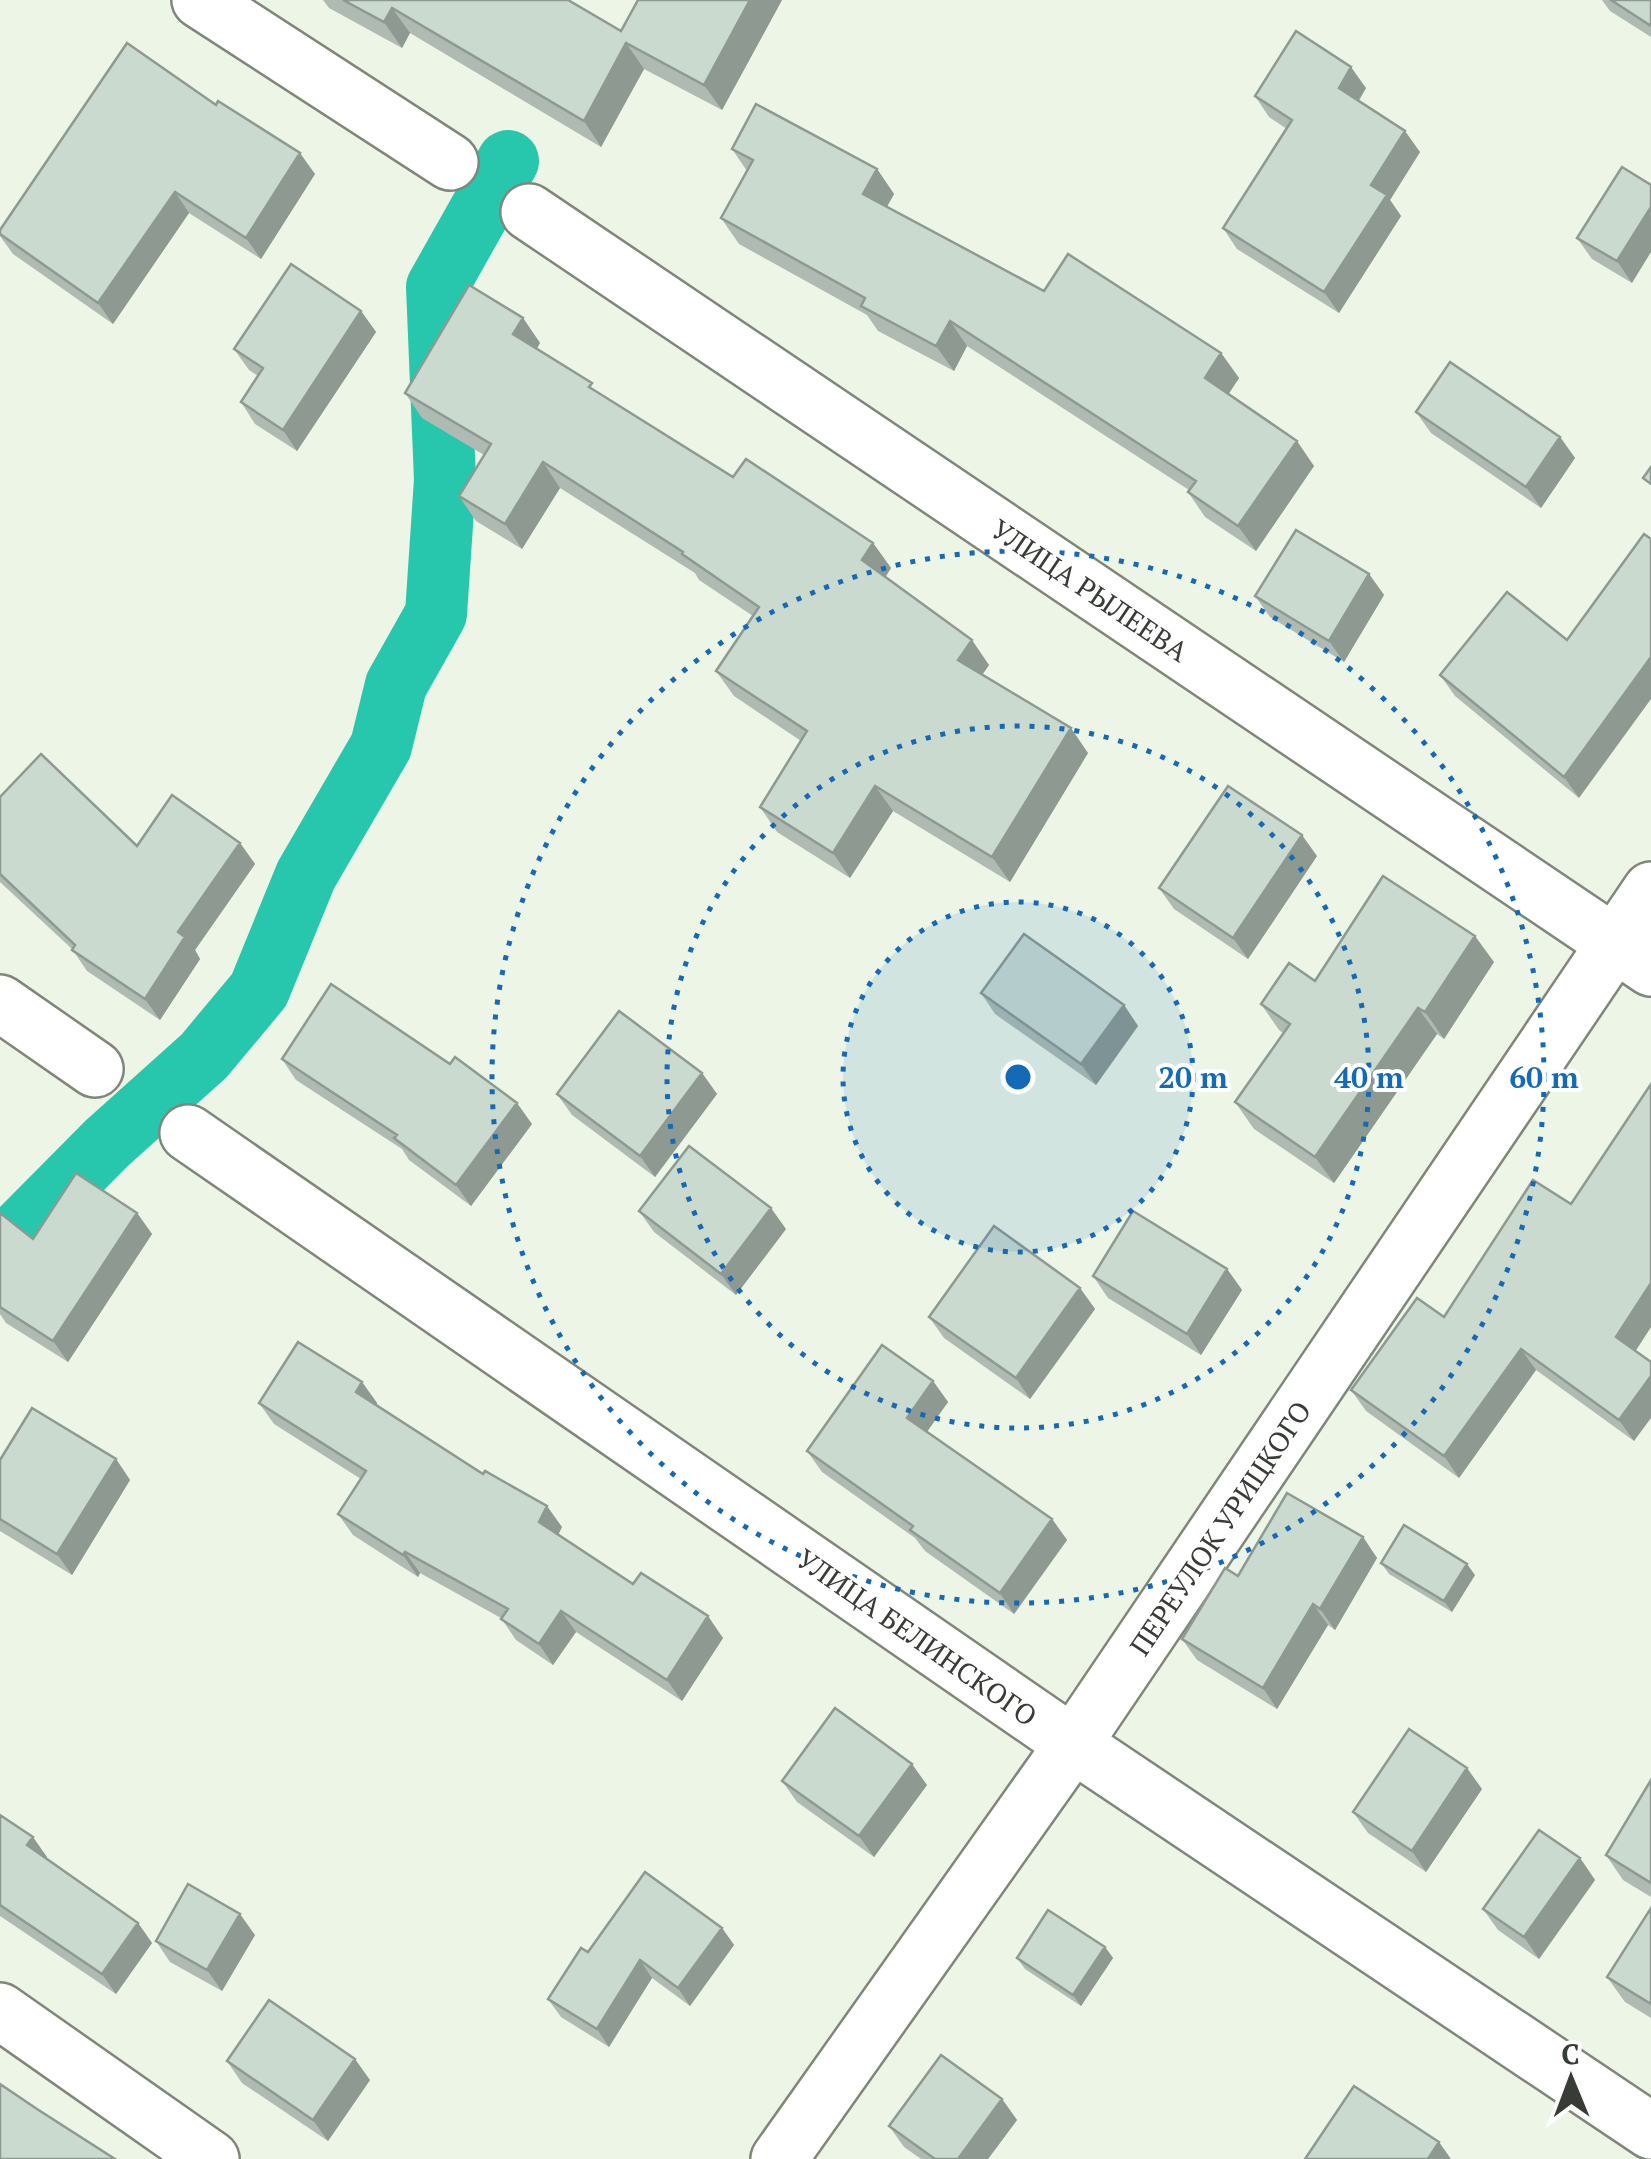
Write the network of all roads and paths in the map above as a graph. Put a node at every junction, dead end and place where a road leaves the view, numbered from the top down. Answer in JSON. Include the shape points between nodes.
{"nodes":[{"id":1,"x":200,"y":0,"type":"edge"},
{"id":2,"x":450,"y":162,"type":"dead end"},
{"id":3,"x":529,"y":212,"type":"dead end"},
{"id":4,"x":1651,"y":890,"type":"edge"},
{"id":5,"x":1634,"y":956,"type":"edge"},
{"id":6,"x":0,"y":1003,"type":"edge"},
{"id":7,"x":95,"y":1068,"type":"dead end"},
{"id":8,"x":188,"y":1133,"type":"dead end"},
{"id":9,"x":1073,"y":1744,"type":"junction"},
{"id":10,"x":0,"y":2011,"type":"edge"},
{"id":11,"x":1651,"y":2131,"type":"edge"},
{"id":12,"x":211,"y":2159,"type":"edge"},
{"id":13,"x":779,"y":2159,"type":"edge"}],
"edges":[{"from":1,"to":2,"type":"street"},
{"from":3,"to":5,"type":"street","name":"УЛИЦА РЫЛЕЕВА"},
{"from":4,"to":5,"type":"street","name":"ПЕРЕУЛОК УРИЦКОГО"},
{"from":5,"to":9,"type":"street","name":"ПЕРЕУЛОК УРИЦКОГО"},
{"from":6,"to":7,"type":"street"},
{"from":8,"to":9,"type":"street","name":"УЛИЦА БЕЛИНСКОГО"},
{"from":9,"to":11,"type":"street","name":"УЛИЦА БЕЛИНСКОГО"},
{"from":9,"to":13,"type":"street","name":"ПЕРЕУЛОК УРИЦКОГО"},
{"from":10,"to":12,"type":"street"}]}
